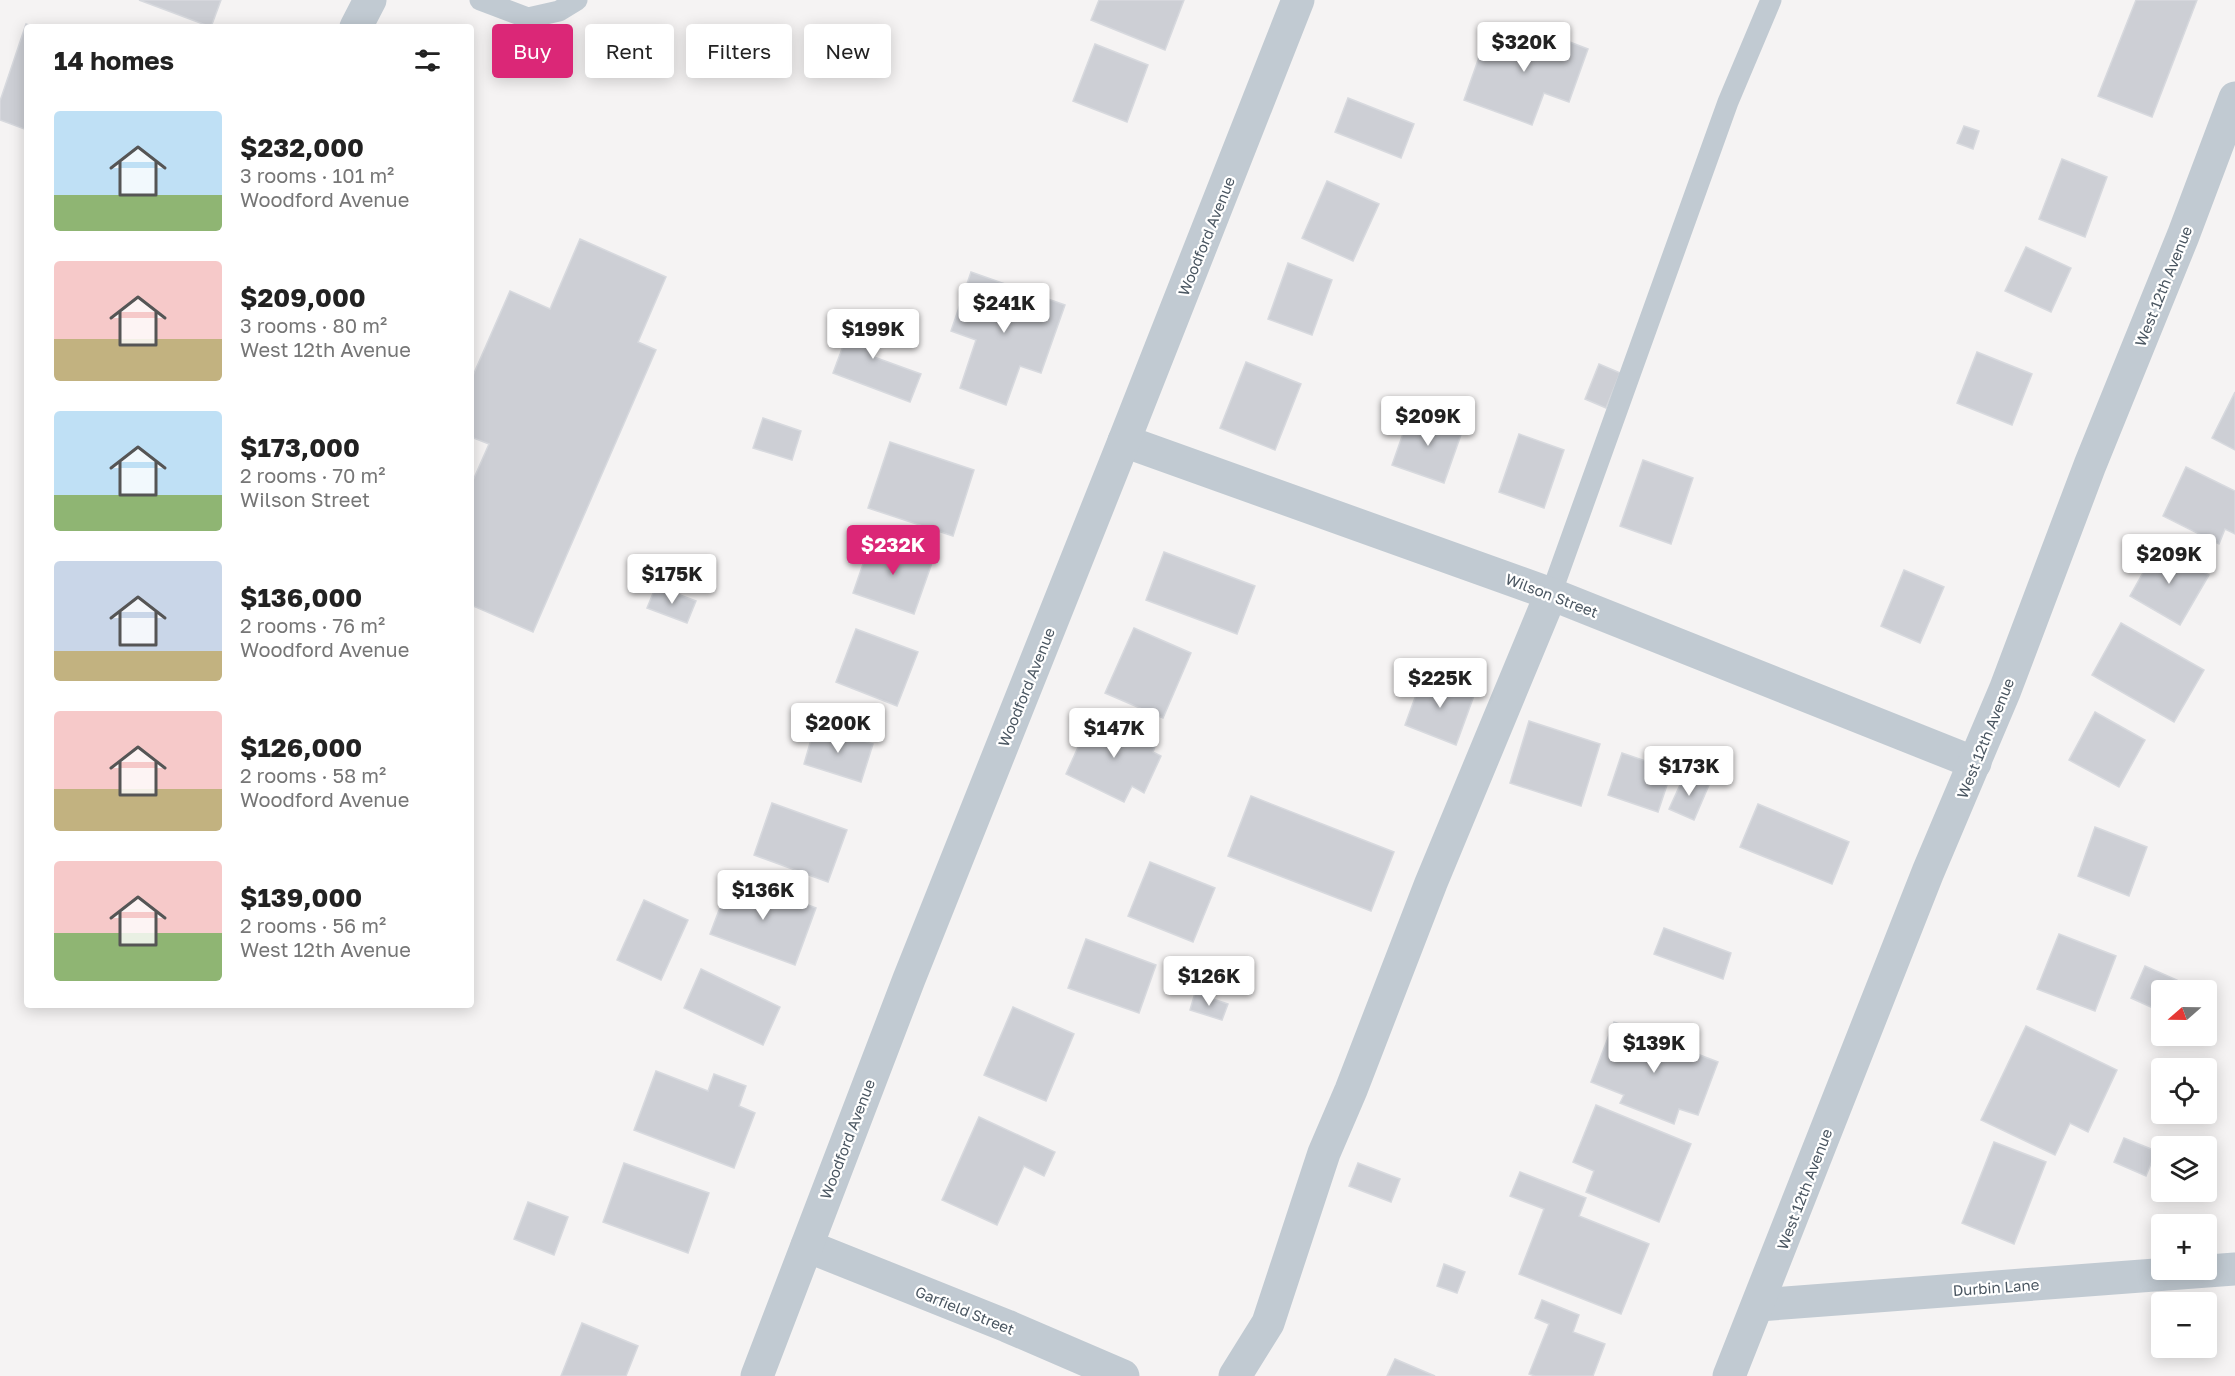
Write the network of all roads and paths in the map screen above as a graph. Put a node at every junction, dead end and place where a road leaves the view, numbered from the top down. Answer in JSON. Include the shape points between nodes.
{"nodes":[{"id":1,"x":480,"y":0,"type":"edge"},
{"id":2,"x":577,"y":0,"type":"edge"},
{"id":3,"x":1298,"y":0,"type":"edge"},
{"id":4,"x":1771,"y":0,"type":"edge"},
{"id":5,"x":2235,"y":98,"type":"edge"},
{"id":6,"x":1124,"y":441,"type":"junction"},
{"id":7,"x":1551,"y":594,"type":"junction"},
{"id":8,"x":1975,"y":763,"type":"junction"},
{"id":9,"x":807,"y":1245,"type":"junction"},
{"id":10,"x":2235,"y":1269,"type":"edge"},
{"id":11,"x":1758,"y":1305,"type":"junction"},
{"id":12,"x":757,"y":1376,"type":"edge"},
{"id":13,"x":1123,"y":1376,"type":"edge"},
{"id":14,"x":1235,"y":1376,"type":"edge"},
{"id":15,"x":1729,"y":1376,"type":"edge"}],
"edges":[{"from":1,"to":2,"type":"lane","via":[[528,18],[559,11]]},
{"from":3,"to":6,"type":"street","name":"Woodford Avenue"},
{"from":4,"to":7,"type":"lane","via":[[1728,102]]},
{"from":5,"to":8,"type":"street","name":"West 12th Avenue"},
{"from":6,"to":7,"type":"street","name":"Wilson Street"},
{"from":6,"to":9,"type":"street","name":"Woodford Avenue"},
{"from":7,"to":8,"type":"street","name":"Wilson Street"},
{"from":7,"to":14,"type":"street","via":[[1323,1153],[1268,1323]]},
{"from":8,"to":11,"type":"street","name":"West 12th Avenue","via":[[1928,872]]},
{"from":9,"to":12,"type":"street","name":"Woodford Avenue"},
{"from":9,"to":13,"type":"street","name":"Garfield Street"},
{"from":10,"to":11,"type":"street","name":"Durbin Lane"},
{"from":11,"to":15,"type":"street","name":"West 12th Avenue"}]}
